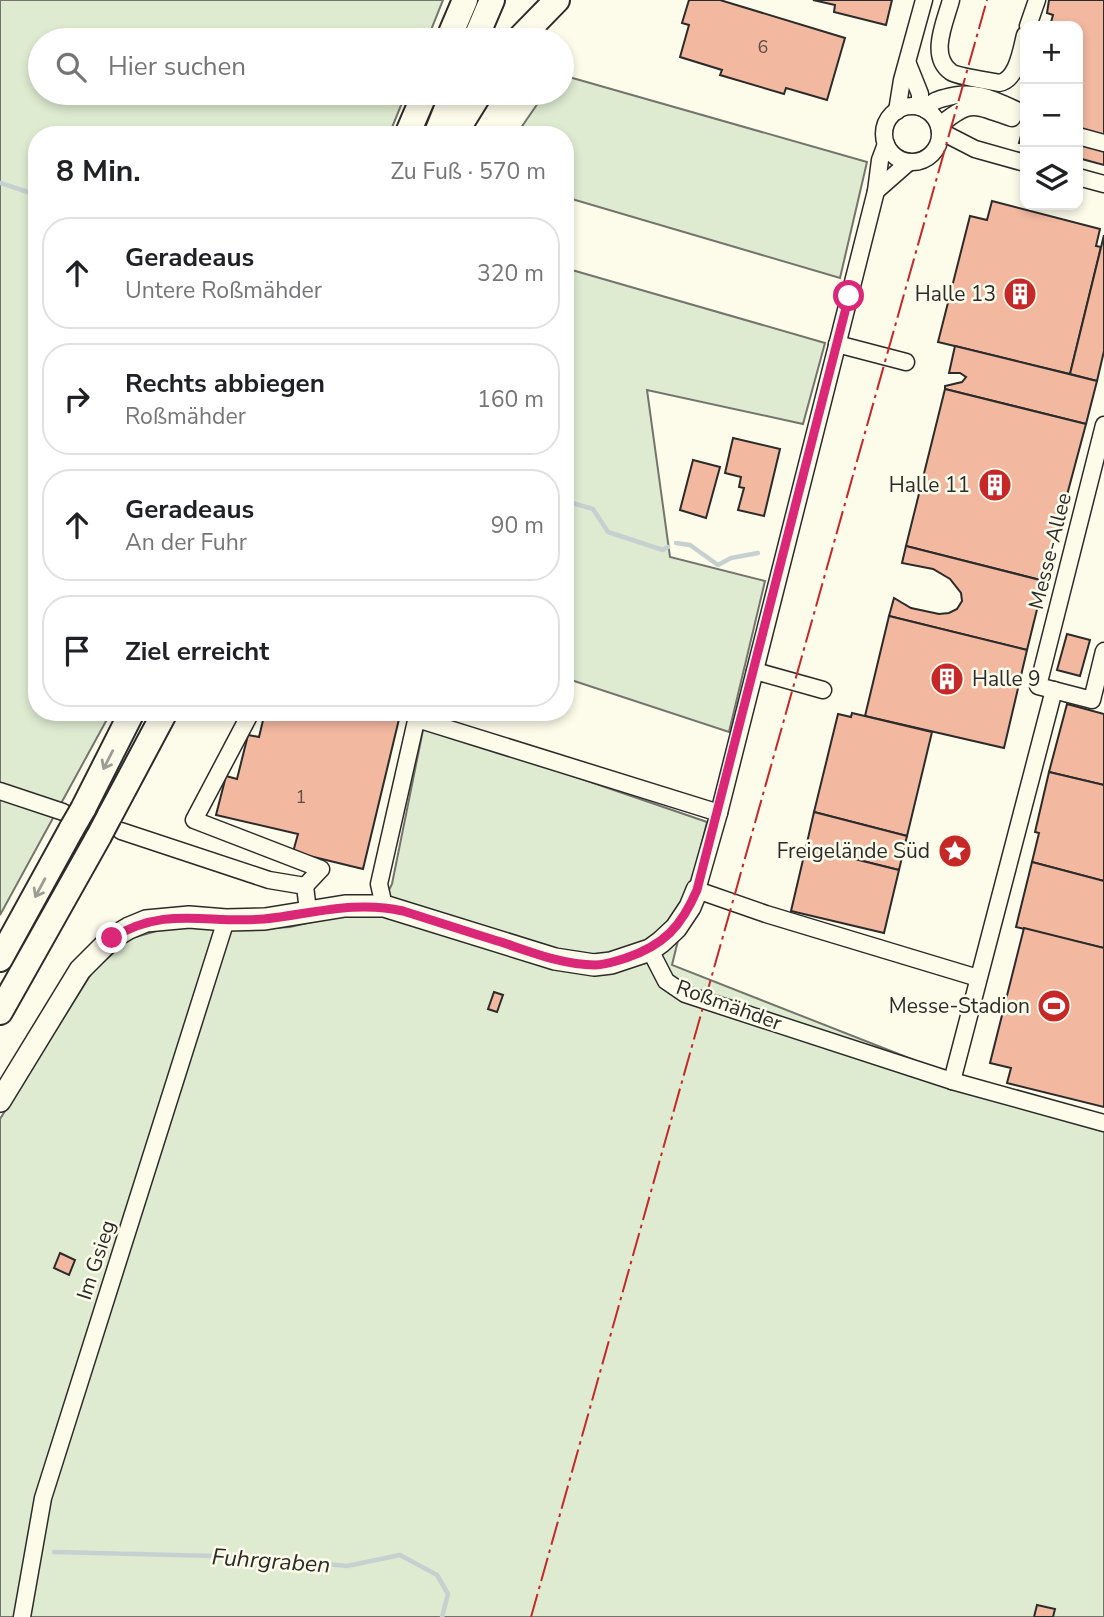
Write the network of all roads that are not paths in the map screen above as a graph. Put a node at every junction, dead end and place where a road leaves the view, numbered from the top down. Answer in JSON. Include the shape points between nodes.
{"nodes":[{"id":1,"x":465,"y":0,"type":"edge"},
{"id":2,"x":492,"y":0,"type":"edge"},
{"id":3,"x":557,"y":0,"type":"edge"},
{"id":4,"x":924,"y":0,"type":"edge"},
{"id":5,"x":951,"y":0,"type":"edge"},
{"id":6,"x":1037,"y":0,"type":"edge"},
{"id":7,"x":1030,"y":21,"type":"edge"},
{"id":8,"x":452,"y":28,"type":"edge"},
{"id":9,"x":480,"y":28,"type":"edge"},
{"id":10,"x":530,"y":28,"type":"edge"},
{"id":11,"x":1020,"y":52,"type":"edge"},
{"id":12,"x":908,"y":64,"type":"junction"},
{"id":13,"x":952,"y":73,"type":"junction"},
{"id":14,"x":950,"y":96,"type":"junction"},
{"id":15,"x":420,"y":105,"type":"edge"},
{"id":16,"x":448,"y":105,"type":"edge"},
{"id":17,"x":473,"y":105,"type":"edge"},
{"id":18,"x":923,"y":108,"type":"junction"},
{"id":19,"x":897,"y":111,"type":"junction"},
{"id":20,"x":1020,"y":115,"type":"edge"},
{"id":21,"x":1020,"y":117,"type":"edge"},
{"id":22,"x":411,"y":126,"type":"edge"},
{"id":23,"x":440,"y":126,"type":"edge"},
{"id":24,"x":460,"y":126,"type":"edge"},
{"id":25,"x":939,"y":128,"type":"junction"},
{"id":26,"x":1083,"y":128,"type":"edge"},
{"id":27,"x":1104,"y":134,"type":"edge"},
{"id":28,"x":1083,"y":137,"type":"edge"},
{"id":29,"x":1104,"y":143,"type":"edge"},
{"id":30,"x":886,"y":144,"type":"junction"},
{"id":31,"x":975,"y":149,"type":"junction"},
{"id":32,"x":930,"y":155,"type":"junction"},
{"id":33,"x":909,"y":162,"type":"junction"},
{"id":34,"x":1020,"y":162,"type":"edge"},
{"id":35,"x":1083,"y":178,"type":"edge"},
{"id":36,"x":1104,"y":184,"type":"edge"},
{"id":37,"x":876,"y":191,"type":"junction"},
{"id":38,"x":837,"y":344,"type":"junction"},
{"id":39,"x":906,"y":362,"type":"dead end"},
{"id":40,"x":1104,"y":425,"type":"edge"},
{"id":41,"x":1104,"y":651,"type":"edge"},
{"id":42,"x":755,"y":671,"type":"junction"},
{"id":43,"x":823,"y":690,"type":"dead end"},
{"id":44,"x":1054,"y":690,"type":"junction"},
{"id":45,"x":127,"y":721,"type":"edge"},
{"id":46,"x":161,"y":721,"type":"edge"},
{"id":47,"x":246,"y":721,"type":"edge"},
{"id":48,"x":417,"y":721,"type":"edge"},
{"id":49,"x":434,"y":721,"type":"edge"},
{"id":50,"x":0,"y":791,"type":"edge"},
{"id":51,"x":719,"y":813,"type":"junction"},
{"id":52,"x":73,"y":816,"type":"junction"},
{"id":53,"x":109,"y":828,"type":"junction"},
{"id":54,"x":305,"y":886,"type":"junction"},
{"id":55,"x":697,"y":890,"type":"junction"},
{"id":56,"x":384,"y":906,"type":"junction"},
{"id":57,"x":308,"y":911,"type":"junction"},
{"id":58,"x":226,"y":920,"type":"junction"},
{"id":59,"x":650,"y":950,"type":"junction"},
{"id":60,"x":0,"y":959,"type":"edge"},
{"id":61,"x":978,"y":978,"type":"junction"},
{"id":62,"x":0,"y":1012,"type":"edge"},
{"id":63,"x":952,"y":1080,"type":"junction"},
{"id":64,"x":0,"y":1101,"type":"edge"},
{"id":65,"x":1104,"y":1123,"type":"edge"},
{"id":66,"x":22,"y":1617,"type":"edge"}],
"edges":[{"from":1,"to":8,"type":"highway"},
{"from":2,"to":9,"type":"highway"},
{"from":3,"to":10,"type":"highway"},
{"from":4,"to":12,"type":"street"},
{"from":5,"to":13,"type":"street","via":[[939,53]]},
{"from":6,"to":7,"type":"street"},
{"from":11,"to":13,"type":"street","via":[[1006,82]]},
{"from":12,"to":18,"type":"street"},
{"from":12,"to":19,"type":"street"},
{"from":13,"to":14,"type":"street"},
{"from":14,"to":18,"type":"street"},
{"from":14,"to":20,"type":"street","via":[[979,94]]},
{"from":15,"to":22,"type":"highway"},
{"from":16,"to":23,"type":"highway"},
{"from":17,"to":24,"type":"highway"},
{"from":18,"to":19,"type":"street"},
{"from":18,"to":25,"type":"street"},
{"from":19,"to":30,"type":"street","via":[[884,131]]},
{"from":21,"to":25,"type":"street","via":[[970,105]]},
{"from":25,"to":31,"type":"street"},
{"from":25,"to":32,"type":"street","via":[[938,144]]},
{"from":26,"to":27,"type":"street"},
{"from":28,"to":29,"type":"street"},
{"from":30,"to":33,"type":"street","via":[[895,156]]},
{"from":30,"to":37,"type":"street"},
{"from":31,"to":32,"type":"street"},
{"from":31,"to":34,"type":"street"},
{"from":32,"to":33,"type":"street"},
{"from":33,"to":37,"type":"street"},
{"from":35,"to":36,"type":"street"},
{"from":37,"to":38,"type":"street"},
{"from":38,"to":39,"type":"street"},
{"from":38,"to":42,"type":"street"},
{"from":40,"to":44,"type":"street","name":"Messe-Allee","via":[[1038,686]]},
{"from":41,"to":44,"type":"street","via":[[1091,700]]},
{"from":42,"to":43,"type":"street"},
{"from":42,"to":51,"type":"street"},
{"from":44,"to":61,"type":"street"},
{"from":45,"to":52,"type":"highway","one_way":true},
{"from":46,"to":53,"type":"highway"},
{"from":47,"to":54,"type":"street","via":[[194,820],[321,869]]},
{"from":48,"to":56,"type":"street","via":[[379,884]]},
{"from":49,"to":51,"type":"street"},
{"from":50,"to":52,"type":"street"},
{"from":51,"to":55,"type":"street"},
{"from":52,"to":60,"type":"highway","one_way":true},
{"from":53,"to":54,"type":"street","via":[[269,880]]},
{"from":53,"to":62,"type":"highway"},
{"from":54,"to":57,"type":"street"},
{"from":55,"to":59,"type":"main road","via":[[676,928]]},
{"from":55,"to":61,"type":"street"},
{"from":56,"to":57,"type":"main road"},
{"from":56,"to":59,"type":"main road","via":[[567,961],[611,963]]},
{"from":57,"to":58,"type":"main road"},
{"from":58,"to":64,"type":"main road","via":[[163,918],[112,938],[80,970]]},
{"from":58,"to":66,"type":"street","name":"Im Gsieg","via":[[43,1498]]},
{"from":59,"to":63,"type":"street","name":"Roßmähder","via":[[666,981],[685,994]]},
{"from":61,"to":63,"type":"street"},
{"from":63,"to":65,"type":"street","name":"Roßmähder"}]}
